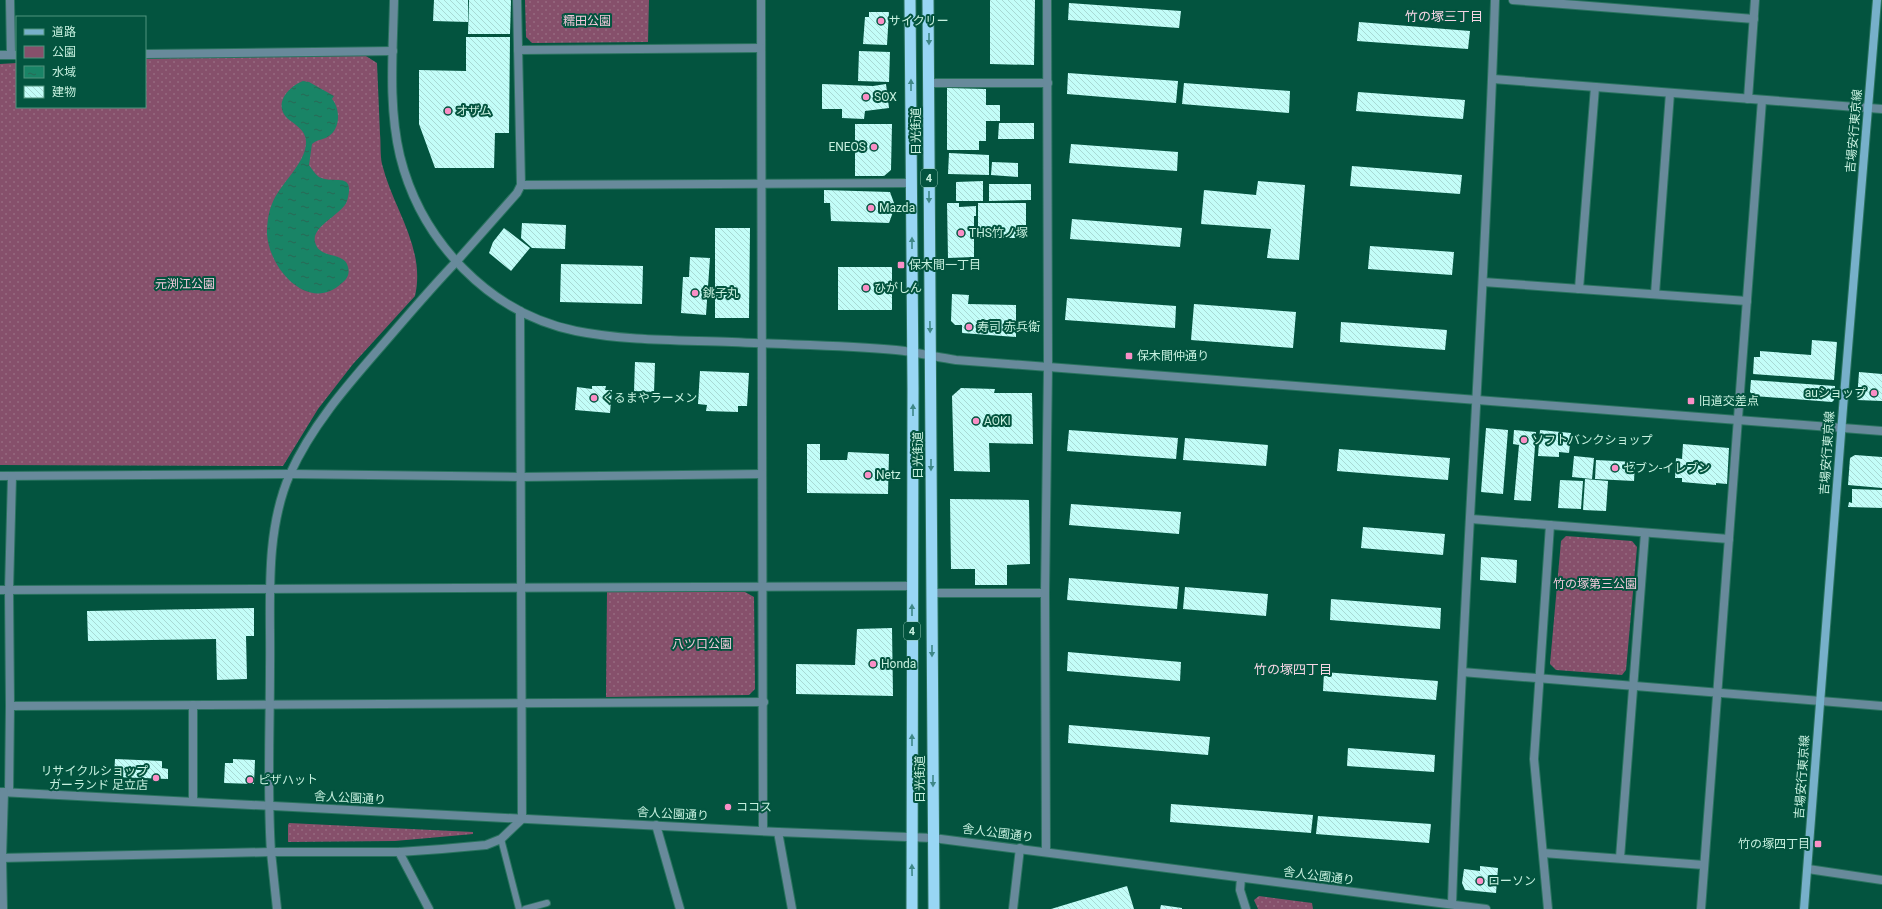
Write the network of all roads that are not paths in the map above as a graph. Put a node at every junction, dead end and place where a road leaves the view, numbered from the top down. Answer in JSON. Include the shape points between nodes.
{"nodes":[{"id":1,"x":10,"y":0,"type":"edge"},
{"id":2,"x":394,"y":0,"type":"edge"},
{"id":3,"x":517,"y":0,"type":"edge"},
{"id":4,"x":761,"y":0,"type":"edge"},
{"id":5,"x":910,"y":0,"type":"edge"},
{"id":6,"x":928,"y":0,"type":"edge"},
{"id":7,"x":1047,"y":0,"type":"edge"},
{"id":8,"x":1495,"y":0,"type":"edge"},
{"id":9,"x":1513,"y":0,"type":"edge"},
{"id":10,"x":1755,"y":0,"type":"edge"},
{"id":11,"x":1877,"y":0,"type":"edge"},
{"id":12,"x":1754,"y":19,"type":"junction"},
{"id":13,"x":761,"y":48,"type":"junction"},
{"id":14,"x":518,"y":50,"type":"junction"},
{"id":15,"x":393,"y":51,"type":"junction"},
{"id":16,"x":146,"y":54,"type":"edge"},
{"id":17,"x":0,"y":55,"type":"edge"},
{"id":18,"x":14,"y":55,"type":"edge"},
{"id":19,"x":1493,"y":79,"type":"junction"},
{"id":20,"x":929,"y":83,"type":"junction"},
{"id":21,"x":1048,"y":83,"type":"junction"},
{"id":22,"x":1595,"y":87,"type":"junction"},
{"id":23,"x":1670,"y":93,"type":"junction"},
{"id":24,"x":1748,"y":98,"type":"junction"},
{"id":25,"x":1762,"y":100,"type":"junction"},
{"id":26,"x":1868,"y":108,"type":"junction"},
{"id":27,"x":1882,"y":109,"type":"edge"},
{"id":28,"x":761,"y":183,"type":"junction"},
{"id":29,"x":912,"y":183,"type":"junction"},
{"id":30,"x":521,"y":185,"type":"junction"},
{"id":31,"x":456,"y":262,"type":"junction"},
{"id":32,"x":1483,"y":282,"type":"junction"},
{"id":33,"x":1579,"y":289,"type":"junction"},
{"id":34,"x":1655,"y":294,"type":"junction"},
{"id":35,"x":1746,"y":301,"type":"junction"},
{"id":36,"x":520,"y":311,"type":"junction"},
{"id":37,"x":763,"y":344,"type":"junction"},
{"id":38,"x":913,"y":352,"type":"junction"},
{"id":39,"x":931,"y":356,"type":"junction"},
{"id":40,"x":1048,"y":366,"type":"junction"},
{"id":41,"x":1477,"y":400,"type":"junction"},
{"id":42,"x":1738,"y":421,"type":"junction"},
{"id":43,"x":1841,"y":429,"type":"junction"},
{"id":44,"x":1882,"y":432,"type":"edge"},
{"id":45,"x":290,"y":474,"type":"junction"},
{"id":46,"x":762,"y":474,"type":"junction"},
{"id":47,"x":0,"y":476,"type":"edge"},
{"id":48,"x":12,"y":476,"type":"junction"},
{"id":49,"x":521,"y":477,"type":"junction"},
{"id":50,"x":1471,"y":519,"type":"junction"},
{"id":51,"x":1550,"y":525,"type":"junction"},
{"id":52,"x":1645,"y":533,"type":"junction"},
{"id":53,"x":1729,"y":539,"type":"junction"},
{"id":54,"x":762,"y":585,"type":"junction"},
{"id":55,"x":912,"y":586,"type":"junction"},
{"id":56,"x":522,"y":587,"type":"junction"},
{"id":57,"x":271,"y":589,"type":"junction"},
{"id":58,"x":0,"y":590,"type":"edge"},
{"id":59,"x":9,"y":590,"type":"junction"},
{"id":60,"x":932,"y":592,"type":"junction"},
{"id":61,"x":1045,"y":593,"type":"junction"},
{"id":62,"x":1462,"y":672,"type":"junction"},
{"id":63,"x":1540,"y":679,"type":"junction"},
{"id":64,"x":1632,"y":686,"type":"junction"},
{"id":65,"x":1718,"y":693,"type":"junction"},
{"id":66,"x":1820,"y":701,"type":"junction"},
{"id":67,"x":764,"y":702,"type":"junction"},
{"id":68,"x":522,"y":703,"type":"junction"},
{"id":69,"x":193,"y":704,"type":"junction"},
{"id":70,"x":270,"y":704,"type":"junction"},
{"id":71,"x":10,"y":706,"type":"junction"},
{"id":72,"x":1882,"y":706,"type":"edge"},
{"id":73,"x":4,"y":792,"type":"edge"},
{"id":74,"x":193,"y":801,"type":"junction"},
{"id":75,"x":270,"y":805,"type":"junction"},
{"id":76,"x":522,"y":819,"type":"junction"},
{"id":77,"x":656,"y":825,"type":"junction"},
{"id":78,"x":763,"y":830,"type":"junction"},
{"id":79,"x":778,"y":832,"type":"junction"},
{"id":80,"x":912,"y":837,"type":"junction"},
{"id":81,"x":933,"y":838,"type":"junction"},
{"id":82,"x":501,"y":839,"type":"junction"},
{"id":83,"x":1020,"y":848,"type":"junction"},
{"id":84,"x":271,"y":852,"type":"junction"},
{"id":85,"x":399,"y":852,"type":"junction"},
{"id":86,"x":1046,"y":852,"type":"junction"},
{"id":87,"x":1543,"y":853,"type":"junction"},
{"id":88,"x":1,"y":858,"type":"edge"},
{"id":89,"x":1620,"y":858,"type":"junction"},
{"id":90,"x":1704,"y":865,"type":"junction"},
{"id":91,"x":1808,"y":868,"type":"junction"},
{"id":92,"x":1241,"y":878,"type":"junction"},
{"id":93,"x":1882,"y":880,"type":"edge"},
{"id":94,"x":547,"y":903,"type":"dead end"},
{"id":95,"x":1452,"y":904,"type":"junction"},
{"id":96,"x":3,"y":909,"type":"edge"},
{"id":97,"x":277,"y":909,"type":"edge"},
{"id":98,"x":430,"y":909,"type":"edge"},
{"id":99,"x":519,"y":909,"type":"edge"},
{"id":100,"x":526,"y":909,"type":"edge"},
{"id":101,"x":680,"y":909,"type":"edge"},
{"id":102,"x":792,"y":909,"type":"edge"},
{"id":103,"x":912,"y":909,"type":"edge"},
{"id":104,"x":934,"y":909,"type":"edge"},
{"id":105,"x":1013,"y":909,"type":"edge"},
{"id":106,"x":1246,"y":909,"type":"edge"},
{"id":107,"x":1486,"y":909,"type":"edge"},
{"id":108,"x":1548,"y":909,"type":"edge"},
{"id":109,"x":1701,"y":909,"type":"edge"},
{"id":110,"x":1804,"y":909,"type":"edge"}],
"edges":[{"from":1,"to":18,"type":"street"},
{"from":2,"to":15,"type":"street"},
{"from":3,"to":14,"type":"street"},
{"from":4,"to":13,"type":"street"},
{"from":29,"to":5,"type":"highway","name":"日光街道","number":"4","one_way":true},
{"from":6,"to":20,"type":"highway","name":"日光街道","number":"4","one_way":true},
{"from":7,"to":21,"type":"street"},
{"from":8,"to":19,"type":"street"},
{"from":9,"to":12,"type":"street"},
{"from":10,"to":12,"type":"street"},
{"from":11,"to":26,"type":"main road","name":"吉場安行東京線"},
{"from":12,"to":24,"type":"street"},
{"from":13,"to":14,"type":"street"},
{"from":13,"to":28,"type":"street"},
{"from":14,"to":30,"type":"street"},
{"from":15,"to":16,"type":"street"},
{"from":15,"to":31,"type":"street","via":[[396,130],[406,178],[426,222]]},
{"from":17,"to":18,"type":"street"},
{"from":19,"to":22,"type":"street"},
{"from":19,"to":32,"type":"street"},
{"from":20,"to":21,"type":"street"},
{"from":20,"to":39,"type":"highway","name":"日光街道","number":"4","one_way":true},
{"from":21,"to":40,"type":"street"},
{"from":22,"to":23,"type":"street"},
{"from":22,"to":33,"type":"street"},
{"from":23,"to":24,"type":"street"},
{"from":23,"to":34,"type":"street"},
{"from":24,"to":25,"type":"street"},
{"from":25,"to":26,"type":"street"},
{"from":25,"to":35,"type":"street"},
{"from":26,"to":27,"type":"street"},
{"from":26,"to":43,"type":"main road","name":"吉場安行東京線"},
{"from":28,"to":29,"type":"street"},
{"from":28,"to":30,"type":"street"},
{"from":28,"to":37,"type":"street"},
{"from":38,"to":29,"type":"highway","name":"日光街道","number":"4","one_way":true},
{"from":30,"to":31,"type":"street"},
{"from":31,"to":36,"type":"street","via":[[494,295]]},
{"from":31,"to":45,"type":"street","via":[[343,391],[312,433]]},
{"from":32,"to":33,"type":"street"},
{"from":32,"to":41,"type":"street"},
{"from":33,"to":34,"type":"street"},
{"from":34,"to":35,"type":"street"},
{"from":35,"to":42,"type":"street"},
{"from":36,"to":37,"type":"street","via":[[546,322],[594,334]]},
{"from":36,"to":49,"type":"street"},
{"from":37,"to":38,"type":"street"},
{"from":37,"to":46,"type":"street"},
{"from":38,"to":39,"type":"street"},
{"from":55,"to":38,"type":"highway","name":"日光街道","number":"4","one_way":true},
{"from":39,"to":40,"type":"street"},
{"from":39,"to":60,"type":"highway","name":"日光街道","number":"4","one_way":true},
{"from":40,"to":41,"type":"street"},
{"from":40,"to":61,"type":"street"},
{"from":41,"to":42,"type":"street"},
{"from":41,"to":50,"type":"street"},
{"from":42,"to":43,"type":"street"},
{"from":42,"to":53,"type":"street"},
{"from":43,"to":44,"type":"street"},
{"from":43,"to":66,"type":"main road","name":"吉場安行東京線"},
{"from":45,"to":48,"type":"street"},
{"from":45,"to":49,"type":"street"},
{"from":45,"to":57,"type":"street","via":[[274,533]]},
{"from":46,"to":49,"type":"street"},
{"from":46,"to":54,"type":"street"},
{"from":47,"to":48,"type":"street"},
{"from":48,"to":59,"type":"street"},
{"from":49,"to":56,"type":"street"},
{"from":50,"to":51,"type":"street"},
{"from":50,"to":62,"type":"street"},
{"from":51,"to":52,"type":"street"},
{"from":51,"to":63,"type":"street"},
{"from":52,"to":53,"type":"street"},
{"from":52,"to":64,"type":"street"},
{"from":53,"to":65,"type":"street"},
{"from":54,"to":55,"type":"street"},
{"from":54,"to":56,"type":"street"},
{"from":54,"to":67,"type":"street"},
{"from":80,"to":55,"type":"highway","name":"日光街道","number":"4","one_way":true},
{"from":56,"to":57,"type":"street"},
{"from":56,"to":68,"type":"street"},
{"from":57,"to":59,"type":"street"},
{"from":57,"to":70,"type":"street"},
{"from":58,"to":59,"type":"street"},
{"from":59,"to":71,"type":"street"},
{"from":60,"to":61,"type":"street"},
{"from":60,"to":81,"type":"highway","name":"日光街道","number":"4","one_way":true},
{"from":61,"to":86,"type":"street"},
{"from":62,"to":63,"type":"street"},
{"from":62,"to":95,"type":"street"},
{"from":63,"to":64,"type":"street"},
{"from":63,"to":87,"type":"street","via":[[1534,759]]},
{"from":64,"to":65,"type":"street"},
{"from":64,"to":89,"type":"street"},
{"from":65,"to":66,"type":"street"},
{"from":65,"to":90,"type":"street"},
{"from":66,"to":72,"type":"street"},
{"from":66,"to":91,"type":"main road","name":"吉場安行東京線"},
{"from":67,"to":68,"type":"street"},
{"from":67,"to":78,"type":"street"},
{"from":68,"to":70,"type":"street"},
{"from":68,"to":76,"type":"street"},
{"from":69,"to":70,"type":"street"},
{"from":69,"to":71,"type":"street"},
{"from":69,"to":74,"type":"street"},
{"from":70,"to":75,"type":"street"},
{"from":71,"to":73,"type":"street"},
{"from":73,"to":74,"type":"street","name":"舎人公園通り"},
{"from":73,"to":88,"type":"street"},
{"from":74,"to":75,"type":"street","name":"舎人公園通り"},
{"from":75,"to":76,"type":"street","name":"舎人公園通り"},
{"from":75,"to":84,"type":"street"},
{"from":76,"to":77,"type":"street","name":"舎人公園通り"},
{"from":76,"to":82,"type":"street"},
{"from":77,"to":78,"type":"street","name":"舎人公園通り"},
{"from":77,"to":101,"type":"street"},
{"from":78,"to":79,"type":"street","name":"舎人公園通り"},
{"from":79,"to":80,"type":"street","name":"舎人公園通り"},
{"from":79,"to":102,"type":"street"},
{"from":80,"to":81,"type":"street","name":"舎人公園通り"},
{"from":103,"to":80,"type":"highway","name":"日光街道","number":"4","one_way":true},
{"from":81,"to":83,"type":"street","name":"舎人公園通り"},
{"from":81,"to":104,"type":"highway","name":"日光街道","number":"4"},
{"from":82,"to":85,"type":"street","via":[[486,845]]},
{"from":82,"to":99,"type":"lane"},
{"from":83,"to":86,"type":"street","name":"舎人公園通り"},
{"from":83,"to":105,"type":"street"},
{"from":84,"to":85,"type":"street"},
{"from":84,"to":88,"type":"street"},
{"from":84,"to":97,"type":"street"},
{"from":85,"to":98,"type":"street"},
{"from":86,"to":92,"type":"street","name":"舎人公園通り"},
{"from":87,"to":89,"type":"street"},
{"from":87,"to":108,"type":"street"},
{"from":88,"to":96,"type":"street"},
{"from":89,"to":90,"type":"street"},
{"from":90,"to":109,"type":"street"},
{"from":91,"to":93,"type":"street"},
{"from":91,"to":110,"type":"main road","name":"吉場安行東京線"},
{"from":92,"to":95,"type":"street","name":"舎人公園通り"},
{"from":92,"to":106,"type":"street","via":[[1240,890]]},
{"from":94,"to":100,"type":"lane"},
{"from":95,"to":107,"type":"street","name":"舎人公園通り"}]}
